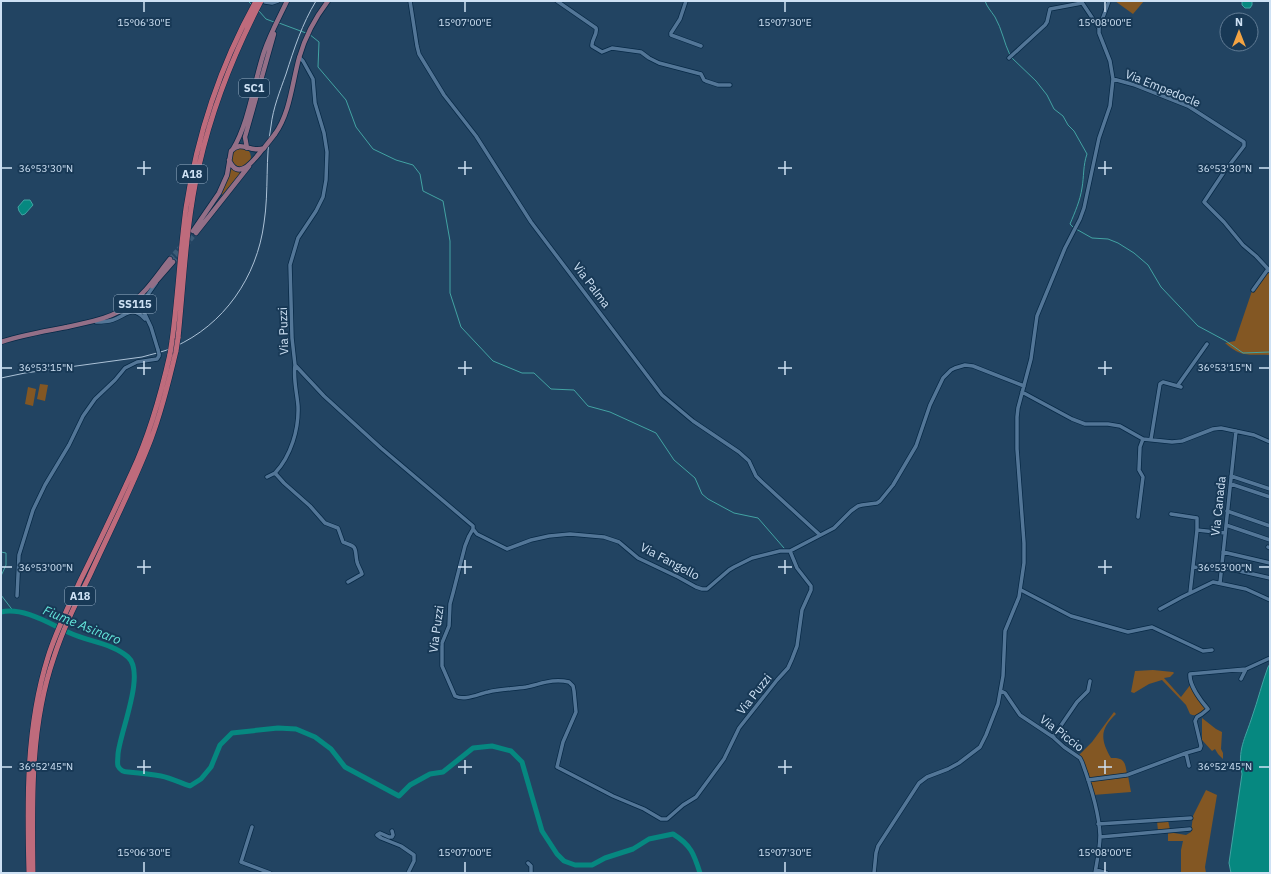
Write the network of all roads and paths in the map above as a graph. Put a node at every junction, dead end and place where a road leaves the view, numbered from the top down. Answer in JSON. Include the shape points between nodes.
{"nodes":[{"id":1,"x":263,"y":1,"type":"edge"},
{"id":2,"x":278,"y":1,"type":"edge"},
{"id":3,"x":287,"y":1,"type":"edge"},
{"id":4,"x":328,"y":1,"type":"edge"},
{"id":5,"x":410,"y":1,"type":"edge"},
{"id":6,"x":557,"y":1,"type":"edge"},
{"id":7,"x":686,"y":1,"type":"edge"},
{"id":8,"x":1109,"y":1,"type":"edge"},
{"id":9,"x":1082,"y":2,"type":"edge"},
{"id":10,"x":256,"y":4,"type":"edge"},
{"id":11,"x":251,"y":17,"type":"junction"},
{"id":12,"x":275,"y":27,"type":"junction"},
{"id":13,"x":1099,"y":28,"type":"junction"},
{"id":14,"x":701,"y":46,"type":"dead end"},
{"id":15,"x":299,"y":57,"type":"junction"},
{"id":16,"x":1009,"y":58,"type":"dead end"},
{"id":17,"x":1113,"y":79,"type":"junction"},
{"id":18,"x":730,"y":85,"type":"dead end"},
{"id":19,"x":248,"y":148,"type":"junction"},
{"id":20,"x":264,"y":148,"type":"junction"},
{"id":21,"x":233,"y":149,"type":"junction"},
{"id":22,"x":229,"y":159,"type":"junction"},
{"id":23,"x":250,"y":164,"type":"junction"},
{"id":24,"x":1269,"y":270,"type":"edge"},
{"id":25,"x":160,"y":278,"type":"junction"},
{"id":26,"x":152,"y":282,"type":"junction"},
{"id":27,"x":1253,"y":290,"type":"dead end"},
{"id":28,"x":135,"y":304,"type":"junction"},
{"id":29,"x":141,"y":312,"type":"junction"},
{"id":30,"x":115,"y":314,"type":"junction"},
{"id":31,"x":96,"y":322,"type":"junction"},
{"id":32,"x":83,"y":323,"type":"junction"},
{"id":33,"x":1,"y":342,"type":"edge"},
{"id":34,"x":1207,"y":344,"type":"dead end"},
{"id":35,"x":295,"y":365,"type":"junction"},
{"id":36,"x":1024,"y":386,"type":"junction"},
{"id":37,"x":1022,"y":392,"type":"junction"},
{"id":38,"x":1236,"y":431,"type":"junction"},
{"id":39,"x":1143,"y":439,"type":"junction"},
{"id":40,"x":1152,"y":439,"type":"junction"},
{"id":41,"x":1270,"y":442,"type":"edge"},
{"id":42,"x":275,"y":473,"type":"junction"},
{"id":43,"x":1231,"y":476,"type":"junction"},
{"id":44,"x":267,"y":477,"type":"dead end"},
{"id":45,"x":1231,"y":484,"type":"junction"},
{"id":46,"x":1270,"y":489,"type":"edge"},
{"id":47,"x":1270,"y":497,"type":"edge"},
{"id":48,"x":1227,"y":511,"type":"junction"},
{"id":49,"x":1171,"y":514,"type":"dead end"},
{"id":50,"x":1138,"y":516,"type":"dead end"},
{"id":51,"x":1226,"y":525,"type":"junction"},
{"id":52,"x":1270,"y":526,"type":"edge"},
{"id":53,"x":473,"y":529,"type":"junction"},
{"id":54,"x":1197,"y":530,"type":"junction"},
{"id":55,"x":1225,"y":533,"type":"junction"},
{"id":56,"x":106,"y":534,"type":"junction"},
{"id":57,"x":820,"y":535,"type":"junction"},
{"id":58,"x":1270,"y":540,"type":"edge"},
{"id":59,"x":790,"y":552,"type":"junction"},
{"id":60,"x":1223,"y":552,"type":"junction"},
{"id":61,"x":1270,"y":563,"type":"edge"},
{"id":62,"x":1193,"y":567,"type":"junction"},
{"id":63,"x":1222,"y":568,"type":"junction"},
{"id":64,"x":1270,"y":578,"type":"edge"},
{"id":65,"x":348,"y":582,"type":"dead end"},
{"id":66,"x":1220,"y":583,"type":"junction"},
{"id":67,"x":1020,"y":590,"type":"junction"},
{"id":68,"x":1190,"y":593,"type":"junction"},
{"id":69,"x":17,"y":596,"type":"dead end"},
{"id":70,"x":1270,"y":600,"type":"edge"},
{"id":71,"x":1160,"y":609,"type":"dead end"},
{"id":72,"x":1212,"y":650,"type":"dead end"},
{"id":73,"x":51,"y":656,"type":"junction"},
{"id":74,"x":1270,"y":658,"type":"edge"},
{"id":75,"x":1246,"y":669,"type":"junction"},
{"id":76,"x":1241,"y":679,"type":"dead end"},
{"id":77,"x":1090,"y":681,"type":"dead end"},
{"id":78,"x":1001,"y":690,"type":"junction"},
{"id":79,"x":1053,"y":737,"type":"junction"},
{"id":80,"x":1186,"y":753,"type":"junction"},
{"id":81,"x":1189,"y":766,"type":"dead end"},
{"id":82,"x":1088,"y":780,"type":"junction"},
{"id":83,"x":1191,"y":818,"type":"dead end"},
{"id":84,"x":1098,"y":824,"type":"junction"},
{"id":85,"x":252,"y":827,"type":"dead end"},
{"id":86,"x":1190,"y":829,"type":"dead end"},
{"id":87,"x":392,"y":831,"type":"dead end"},
{"id":88,"x":1100,"y":837,"type":"junction"},
{"id":89,"x":528,"y":863,"type":"dead end"},
{"id":90,"x":1096,"y":872,"type":"edge"},
{"id":91,"x":29,"y":873,"type":"edge"},
{"id":92,"x":34,"y":873,"type":"edge"},
{"id":93,"x":270,"y":873,"type":"edge"},
{"id":94,"x":408,"y":873,"type":"edge"},
{"id":95,"x":531,"y":873,"type":"edge"},
{"id":96,"x":874,"y":873,"type":"edge"},
{"id":97,"x":1107,"y":873,"type":"edge"}],
"edges":[{"from":1,"to":2,"type":"street"},
{"from":1,"to":10,"type":"highway","number":"A18"},
{"from":3,"to":12,"type":"main road"},
{"from":4,"to":15,"type":"main road","via":[[306,36]]},
{"from":5,"to":57,"type":"street","name":"Via Palma","via":[[419,54],[444,95],[476,136],[531,222],[662,395],[693,421],[739,452],[749,461],[756,476]]},
{"from":6,"to":18,"type":"street","via":[[596,28],[592,46],[602,52],[612,48],[641,52],[659,63],[701,74],[706,81]]},
{"from":7,"to":14,"type":"street","via":[[671,35]]},
{"from":8,"to":13,"type":"street"},
{"from":9,"to":13,"type":"street"},
{"from":9,"to":16,"type":"street","via":[[1050,9],[1045,25]]},
{"from":10,"to":11,"type":"highway","number":"A18"},
{"from":11,"to":56,"type":"highway","number":"A18","bridge":true,"via":[[209,110],[194,164],[183,233],[170,354],[147,436]]},
{"from":11,"to":56,"type":"highway","number":"A18","bridge":true,"via":[[214,112],[199,166],[188,235],[178,338],[163,405],[152,438]]},
{"from":12,"to":19,"type":"main road","number":"SC1","via":[[245,137]]},
{"from":12,"to":21,"type":"main road","number":"SC1","via":[[264,52],[240,136]]},
{"from":13,"to":17,"type":"street"},
{"from":15,"to":20,"type":"main road","bridge":true,"via":[[284,119]]},
{"from":15,"to":35,"type":"street","name":"Via Puzzi","via":[[312,79],[327,152],[323,197],[298,238],[290,265]]},
{"from":17,"to":24,"type":"street","name":"Via Empedocle","via":[[1188,106],[1244,142],[1244,146],[1204,202]]},
{"from":17,"to":36,"type":"street","via":[[1110,106],[1099,138],[1084,208],[1037,316],[1032,359]]},
{"from":19,"to":20,"type":"main road"},
{"from":19,"to":21,"type":"main road","via":[[238,146]]},
{"from":19,"to":23,"type":"main road","via":[[252,155]]},
{"from":20,"to":23,"type":"main road"},
{"from":21,"to":22,"type":"main road"},
{"from":22,"to":23,"type":"main road","via":[[233,167],[239,169],[244,169]]},
{"from":22,"to":23,"type":"main road","via":[[227,175],[219,193],[195,232]]},
{"from":24,"to":27,"type":"street"},
{"from":25,"to":26,"type":"main road","number":"SS115","via":[[171,260]]},
{"from":25,"to":28,"type":"main road","number":"SS115"},
{"from":25,"to":29,"type":"street","via":[[142,301]]},
{"from":26,"to":28,"type":"street"},
{"from":26,"to":30,"type":"main road","number":"SS115","via":[[136,299]]},
{"from":28,"to":29,"type":"street"},
{"from":28,"to":30,"type":"street"},
{"from":28,"to":31,"type":"main road","number":"SS115","via":[[115,317]]},
{"from":29,"to":31,"type":"street","via":[[132,311],[109,322]]},
{"from":29,"to":69,"type":"street","via":[[151,326],[159,356],[157,359],[137,362],[125,368],[96,398],[83,416],[33,510],[19,555]]},
{"from":30,"to":32,"type":"main road","number":"SS115"},
{"from":31,"to":32,"type":"main road","number":"SS115"},
{"from":32,"to":33,"type":"main road","number":"SS115"},
{"from":34,"to":40,"type":"street","via":[[1180,386],[1163,382],[1160,384]]},
{"from":35,"to":42,"type":"street","via":[[297,424],[287,456]]},
{"from":35,"to":53,"type":"street","name":"Via Puzzi","via":[[324,396],[381,448],[465,518]]},
{"from":36,"to":37,"type":"street"},
{"from":36,"to":57,"type":"street","name":"Via Fangello","via":[[973,366],[965,365],[951,370],[943,378],[916,446],[888,492],[877,503],[854,508],[834,528]]},
{"from":37,"to":39,"type":"street","via":[[1072,419],[1085,424],[1120,426]]},
{"from":37,"to":67,"type":"street","via":[[1017,417],[1024,543]]},
{"from":38,"to":40,"type":"street","via":[[1217,428],[1172,442]]},
{"from":38,"to":41,"type":"street"},
{"from":38,"to":43,"type":"street","name":"Via Canada"},
{"from":39,"to":40,"type":"street"},
{"from":39,"to":50,"type":"street","via":[[1140,447],[1139,470],[1143,477]]},
{"from":42,"to":44,"type":"street"},
{"from":42,"to":65,"type":"street","via":[[325,523],[338,528],[345,543],[349,543],[356,550],[357,564],[362,574]]},
{"from":43,"to":45,"type":"street","name":"Via Canada"},
{"from":43,"to":46,"type":"street"},
{"from":45,"to":47,"type":"street"},
{"from":45,"to":48,"type":"street","name":"Via Canada"},
{"from":48,"to":51,"type":"street","name":"Via Canada"},
{"from":48,"to":52,"type":"street"},
{"from":49,"to":54,"type":"street","via":[[1197,518]]},
{"from":51,"to":55,"type":"street","name":"Via Canada"},
{"from":51,"to":58,"type":"street"},
{"from":53,"to":59,"type":"street","name":"Via Fangello","via":[[477,534],[507,549],[549,536],[570,534],[604,537],[619,542],[638,558],[704,589],[710,587],[729,570],[752,558]]},
{"from":53,"to":59,"type":"street","name":"Via Puzzi","via":[[465,546],[454,586],[449,626],[442,643],[442,666],[455,696],[466,698],[490,691],[527,687],[549,681],[569,682],[573,686],[576,712],[563,742],[557,767],[664,819],[696,797],[724,759],[739,728],[788,668],[797,646],[802,610],[811,590]]},
{"from":54,"to":55,"type":"street"},
{"from":54,"to":62,"type":"street"},
{"from":55,"to":60,"type":"street","name":"Via Canada"},
{"from":56,"to":73,"type":"highway","number":"A18"},
{"from":57,"to":59,"type":"street","name":"Via Fangello"},
{"from":60,"to":61,"type":"street"},
{"from":60,"to":63,"type":"street","name":"Via Canada"},
{"from":62,"to":63,"type":"street"},
{"from":62,"to":68,"type":"street"},
{"from":63,"to":64,"type":"street"},
{"from":63,"to":66,"type":"street","name":"Via Canada"},
{"from":66,"to":68,"type":"street","via":[[1211,582]]},
{"from":66,"to":70,"type":"street","via":[[1246,589]]},
{"from":67,"to":72,"type":"street","via":[[1071,616],[1128,632],[1152,627],[1203,651]]},
{"from":67,"to":78,"type":"street","via":[[1005,631],[1004,676]]},
{"from":68,"to":71,"type":"street"},
{"from":73,"to":91,"type":"highway","number":"A18","via":[[34,721],[30,753],[27,797]]},
{"from":73,"to":92,"type":"highway","number":"A18","via":[[35,753]]},
{"from":74,"to":75,"type":"street"},
{"from":75,"to":76,"type":"street"},
{"from":75,"to":80,"type":"street","via":[[1190,674],[1196,693],[1208,708],[1195,720],[1200,749]]},
{"from":77,"to":79,"type":"street","via":[[1088,691],[1077,702]]},
{"from":78,"to":79,"type":"street","name":"Via Piccio","via":[[1020,715]]},
{"from":78,"to":96,"type":"street","via":[[986,735],[977,750],[948,770],[921,780],[916,786],[878,846]]},
{"from":79,"to":82,"type":"street","name":"Via Piccio","via":[[1080,758]]},
{"from":80,"to":81,"type":"street"},
{"from":80,"to":82,"type":"street","via":[[1127,775]]},
{"from":82,"to":84,"type":"street","name":"Via Piccio"},
{"from":83,"to":84,"type":"street"},
{"from":84,"to":88,"type":"street","name":"Via Piccio"},
{"from":85,"to":93,"type":"street","via":[[241,862]]},
{"from":86,"to":88,"type":"street"},
{"from":87,"to":94,"type":"street","via":[[392,837],[380,833],[377,835],[414,855]]},
{"from":88,"to":90,"type":"street","name":"Via Piccio"},
{"from":89,"to":95,"type":"street","via":[[531,866]]},
{"from":90,"to":97,"type":"street"}]}
